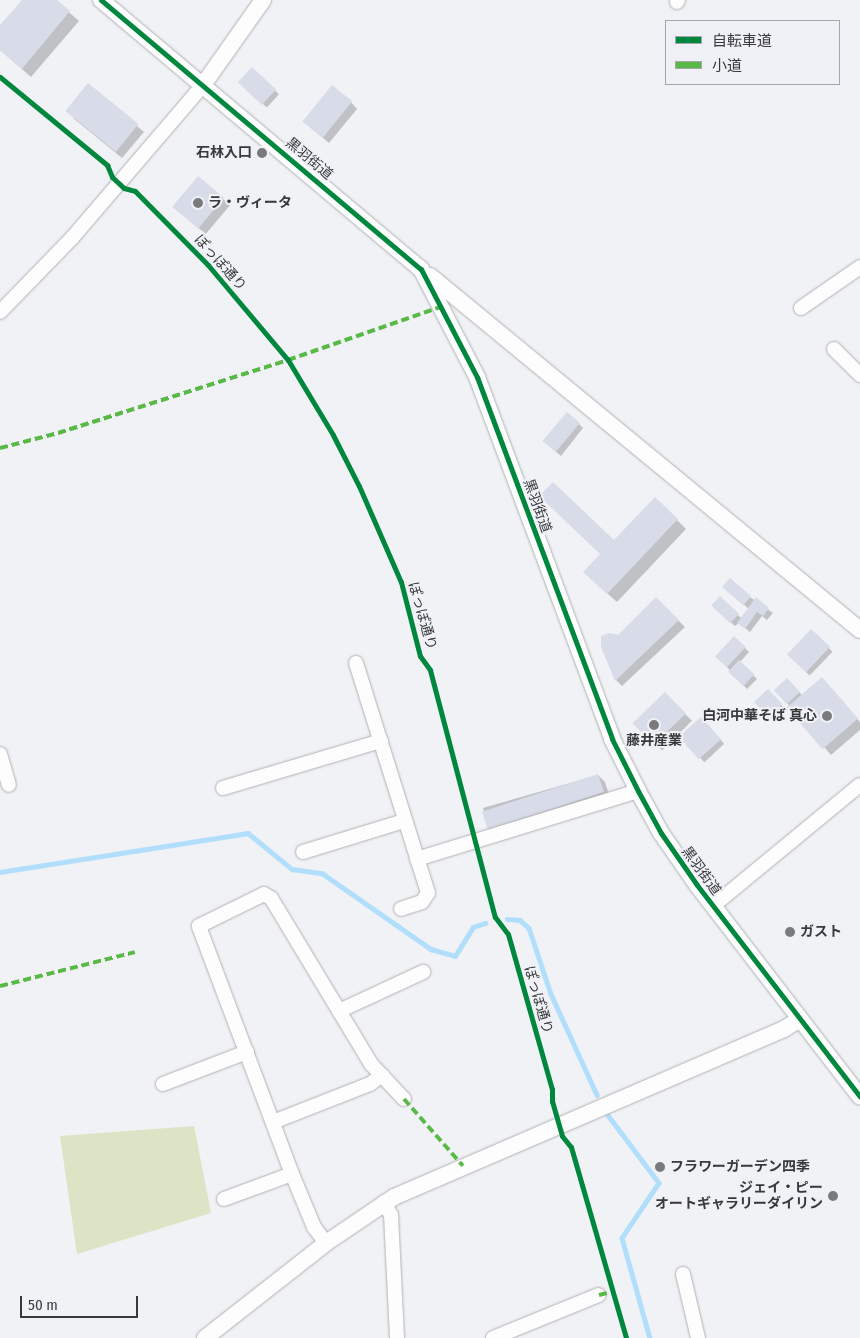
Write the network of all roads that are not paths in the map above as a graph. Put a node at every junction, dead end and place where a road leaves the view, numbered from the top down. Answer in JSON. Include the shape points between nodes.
{"nodes":[{"id":1,"x":101,"y":0,"type":"edge"},
{"id":2,"x":263,"y":0,"type":"edge"},
{"id":3,"x":203,"y":84,"type":"junction"},
{"id":4,"x":860,"y":267,"type":"edge"},
{"id":5,"x":421,"y":269,"type":"junction"},
{"id":6,"x":801,"y":308,"type":"dead end"},
{"id":7,"x":0,"y":312,"type":"edge"},
{"id":8,"x":834,"y":349,"type":"dead end"},
{"id":9,"x":860,"y":375,"type":"edge"},
{"id":10,"x":859,"y":628,"type":"edge"},
{"id":11,"x":356,"y":663,"type":"dead end"},
{"id":12,"x":381,"y":741,"type":"junction"},
{"id":13,"x":0,"y":756,"type":"edge"},
{"id":14,"x":860,"y":784,"type":"edge"},
{"id":15,"x":9,"y":785,"type":"dead end"},
{"id":16,"x":223,"y":788,"type":"dead end"},
{"id":17,"x":638,"y":791,"type":"junction"},
{"id":18,"x":404,"y":821,"type":"junction"},
{"id":19,"x":303,"y":852,"type":"dead end"},
{"id":20,"x":417,"y":859,"type":"junction"},
{"id":21,"x":713,"y":906,"type":"junction"},
{"id":22,"x":401,"y":908,"type":"dead end"},
{"id":23,"x":423,"y":972,"type":"dead end"},
{"id":24,"x":339,"y":1011,"type":"junction"},
{"id":25,"x":800,"y":1019,"type":"junction"},
{"id":26,"x":246,"y":1052,"type":"junction"},
{"id":27,"x":382,"y":1075,"type":"junction"},
{"id":28,"x":163,"y":1084,"type":"dead end"},
{"id":29,"x":860,"y":1096,"type":"edge"},
{"id":30,"x":404,"y":1099,"type":"dead end"},
{"id":31,"x":273,"y":1122,"type":"junction"},
{"id":32,"x":292,"y":1174,"type":"junction"},
{"id":33,"x":224,"y":1198,"type":"dead end"},
{"id":34,"x":384,"y":1202,"type":"junction"},
{"id":35,"x":326,"y":1243,"type":"junction"},
{"id":36,"x":683,"y":1274,"type":"dead end"},
{"id":37,"x":599,"y":1295,"type":"dead end"},
{"id":38,"x":205,"y":1338,"type":"edge"},
{"id":39,"x":398,"y":1338,"type":"edge"},
{"id":40,"x":493,"y":1338,"type":"edge"},
{"id":41,"x":698,"y":1338,"type":"edge"}],
"edges":[{"from":1,"to":3,"type":"street","name":"黒羽街道"},
{"from":2,"to":3,"type":"street"},
{"from":3,"to":5,"type":"street","name":"黒羽街道"},
{"from":3,"to":7,"type":"street","via":[[72,238]]},
{"from":4,"to":6,"type":"street"},
{"from":5,"to":10,"type":"street"},
{"from":5,"to":17,"type":"street","name":"黒羽街道","via":[[477,377],[606,721]]},
{"from":8,"to":9,"type":"street"},
{"from":11,"to":12,"type":"street"},
{"from":12,"to":16,"type":"street"},
{"from":12,"to":18,"type":"street"},
{"from":13,"to":15,"type":"street"},
{"from":14,"to":21,"type":"street"},
{"from":17,"to":20,"type":"street"},
{"from":17,"to":21,"type":"street","name":"黒羽街道","via":[[660,833]]},
{"from":18,"to":19,"type":"street"},
{"from":18,"to":20,"type":"street"},
{"from":20,"to":22,"type":"street","via":[[428,893],[426,898]]},
{"from":21,"to":25,"type":"street","name":"黒羽街道"},
{"from":23,"to":24,"type":"street"},
{"from":24,"to":26,"type":"street","via":[[271,898],[264,894],[252,899],[199,926]]},
{"from":24,"to":27,"type":"street","via":[[371,1064]]},
{"from":25,"to":29,"type":"street","name":"黒羽街道"},
{"from":25,"to":34,"type":"street","via":[[784,1029]]},
{"from":26,"to":28,"type":"street"},
{"from":26,"to":31,"type":"street"},
{"from":27,"to":30,"type":"street"},
{"from":27,"to":31,"type":"street","via":[[370,1084]]},
{"from":31,"to":32,"type":"street"},
{"from":32,"to":33,"type":"street"},
{"from":32,"to":35,"type":"street","via":[[314,1227]]},
{"from":34,"to":35,"type":"street"},
{"from":34,"to":39,"type":"street","via":[[391,1215]]},
{"from":35,"to":38,"type":"street"},
{"from":36,"to":41,"type":"street"},
{"from":37,"to":40,"type":"street"}]}
